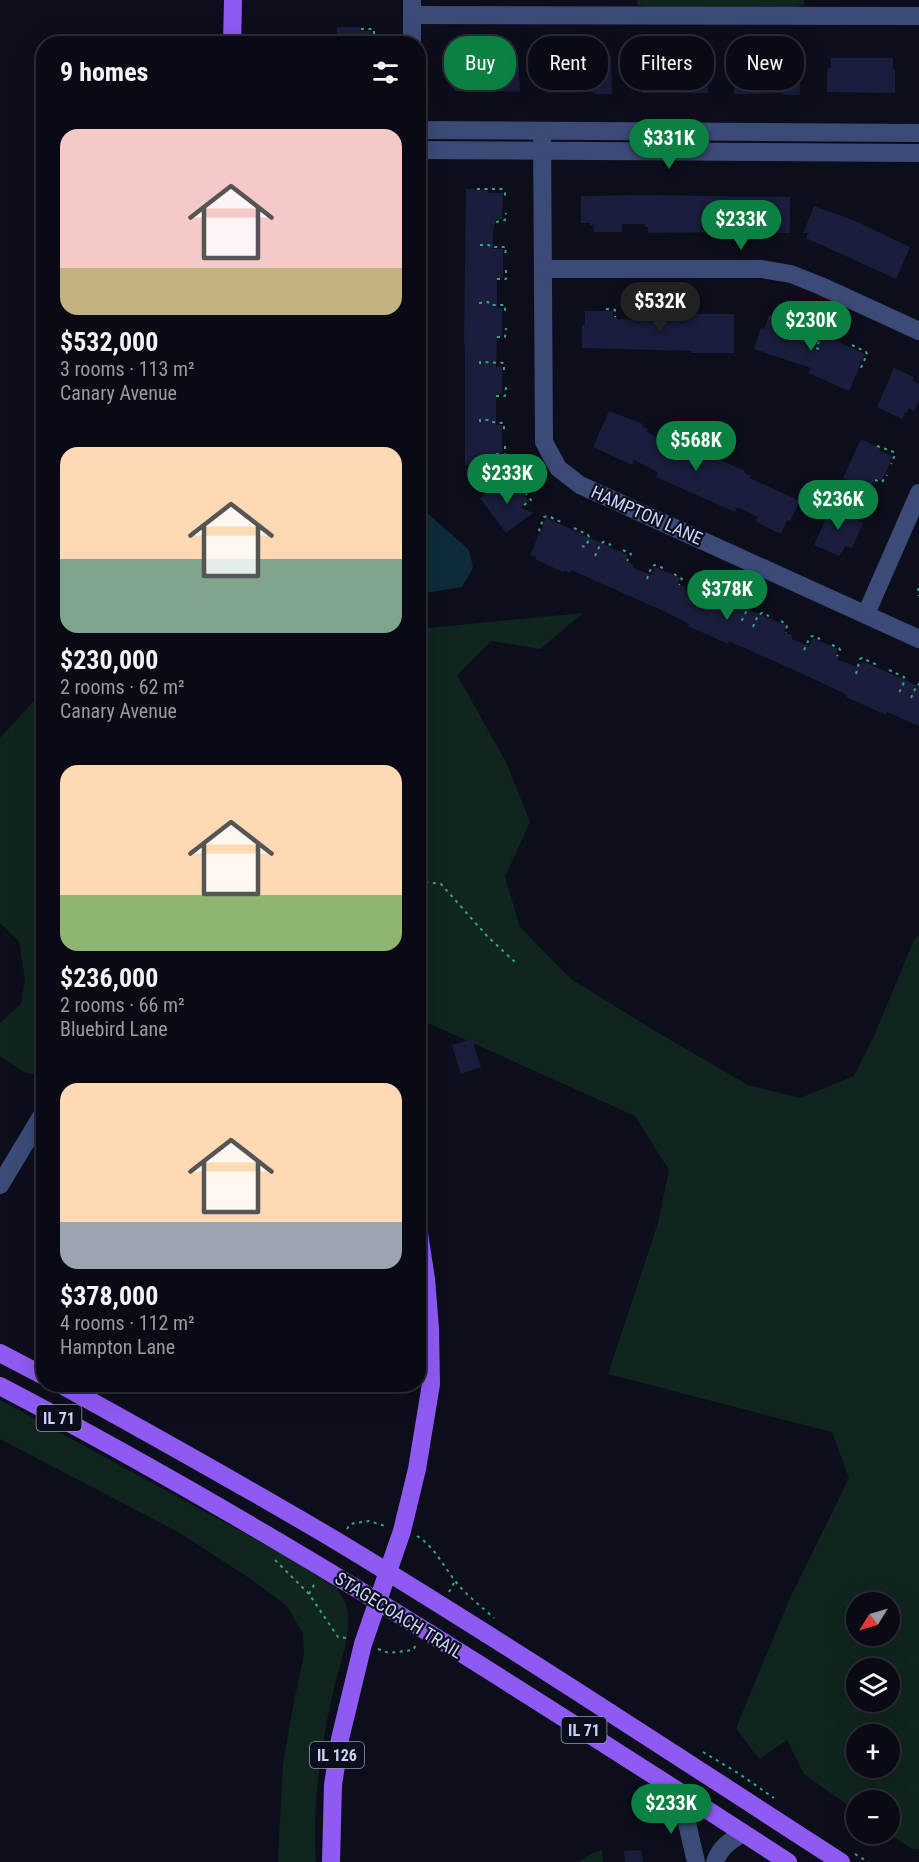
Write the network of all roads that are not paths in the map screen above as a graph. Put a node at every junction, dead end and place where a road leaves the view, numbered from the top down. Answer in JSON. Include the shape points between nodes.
{"nodes":[{"id":1,"x":233,"y":0,"type":"edge"},
{"id":2,"x":412,"y":7,"type":"edge"},
{"id":3,"x":616,"y":7,"type":"edge"},
{"id":4,"x":825,"y":7,"type":"edge"},
{"id":5,"x":919,"y":16,"type":"edge"},
{"id":6,"x":232,"y":36,"type":"edge"},
{"id":7,"x":412,"y":36,"type":"edge"},
{"id":8,"x":426,"y":130,"type":"edge"},
{"id":9,"x":542,"y":131,"type":"junction"},
{"id":10,"x":919,"y":133,"type":"edge"},
{"id":11,"x":426,"y":150,"type":"edge"},
{"id":12,"x":542,"y":151,"type":"junction"},
{"id":13,"x":919,"y":153,"type":"edge"},
{"id":14,"x":543,"y":269,"type":"junction"},
{"id":15,"x":919,"y":331,"type":"edge"},
{"id":16,"x":919,"y":493,"type":"edge"},
{"id":17,"x":866,"y":614,"type":"junction"},
{"id":18,"x":919,"y":639,"type":"edge"},
{"id":19,"x":36,"y":1125,"type":"edge"},
{"id":20,"x":0,"y":1185,"type":"edge"},
{"id":21,"x":426,"y":1279,"type":"edge"},
{"id":22,"x":0,"y":1353,"type":"edge"},
{"id":23,"x":36,"y":1372,"type":"edge"},
{"id":24,"x":0,"y":1386,"type":"edge"},
{"id":25,"x":74,"y":1392,"type":"edge"},
{"id":26,"x":388,"y":1573,"type":"junction"},
{"id":27,"x":378,"y":1602,"type":"junction"},
{"id":28,"x":680,"y":1793,"type":"junction"},
{"id":29,"x":743,"y":1833,"type":"junction"},
{"id":30,"x":331,"y":1862,"type":"edge"},
{"id":31,"x":696,"y":1862,"type":"edge"},
{"id":32,"x":715,"y":1862,"type":"edge"},
{"id":33,"x":788,"y":1862,"type":"edge"},
{"id":34,"x":841,"y":1862,"type":"edge"}],
"edges":[{"from":1,"to":6,"type":"main road"},
{"from":2,"to":3,"type":"street"},
{"from":2,"to":7,"type":"street"},
{"from":3,"to":4,"type":"street"},
{"from":4,"to":5,"type":"street"},
{"from":8,"to":9,"type":"street"},
{"from":9,"to":10,"type":"street"},
{"from":9,"to":12,"type":"street","name":"HAMPTON LANE"},
{"from":11,"to":12,"type":"street"},
{"from":12,"to":13,"type":"street"},
{"from":12,"to":14,"type":"street","name":"HAMPTON LANE"},
{"from":14,"to":15,"type":"street","via":[[762,269],[791,274]]},
{"from":14,"to":17,"type":"street","name":"HAMPTON LANE","via":[[544,442],[558,468],[580,485]]},
{"from":16,"to":17,"type":"street"},
{"from":17,"to":18,"type":"street","name":"HAMPTON LANE"},
{"from":19,"to":20,"type":"street"},
{"from":21,"to":26,"type":"main road","via":[[431,1384],[417,1469]]},
{"from":22,"to":23,"type":"main road"},
{"from":24,"to":27,"type":"main road","name":"STAGECOACH TRAIL","number":"IL 71","via":[[118,1449]]},
{"from":25,"to":26,"type":"main road","name":"STAGECOACH TRAIL","number":"IL 71"},
{"from":26,"to":27,"type":"main road"},
{"from":26,"to":34,"type":"main road","name":"STAGECOACH TRAIL","number":"IL 71"},
{"from":27,"to":28,"type":"main road","name":"STAGECOACH TRAIL","number":"IL 71"},
{"from":27,"to":30,"type":"main road","number":"IL 126","via":[[354,1645],[333,1785]]},
{"from":28,"to":29,"type":"main road","name":"STAGECOACH TRAIL","number":"IL 71"},
{"from":28,"to":31,"type":"street"},
{"from":29,"to":32,"type":"street","via":[[724,1845]]},
{"from":29,"to":33,"type":"main road","name":"STAGECOACH TRAIL","number":"IL 71"}]}
